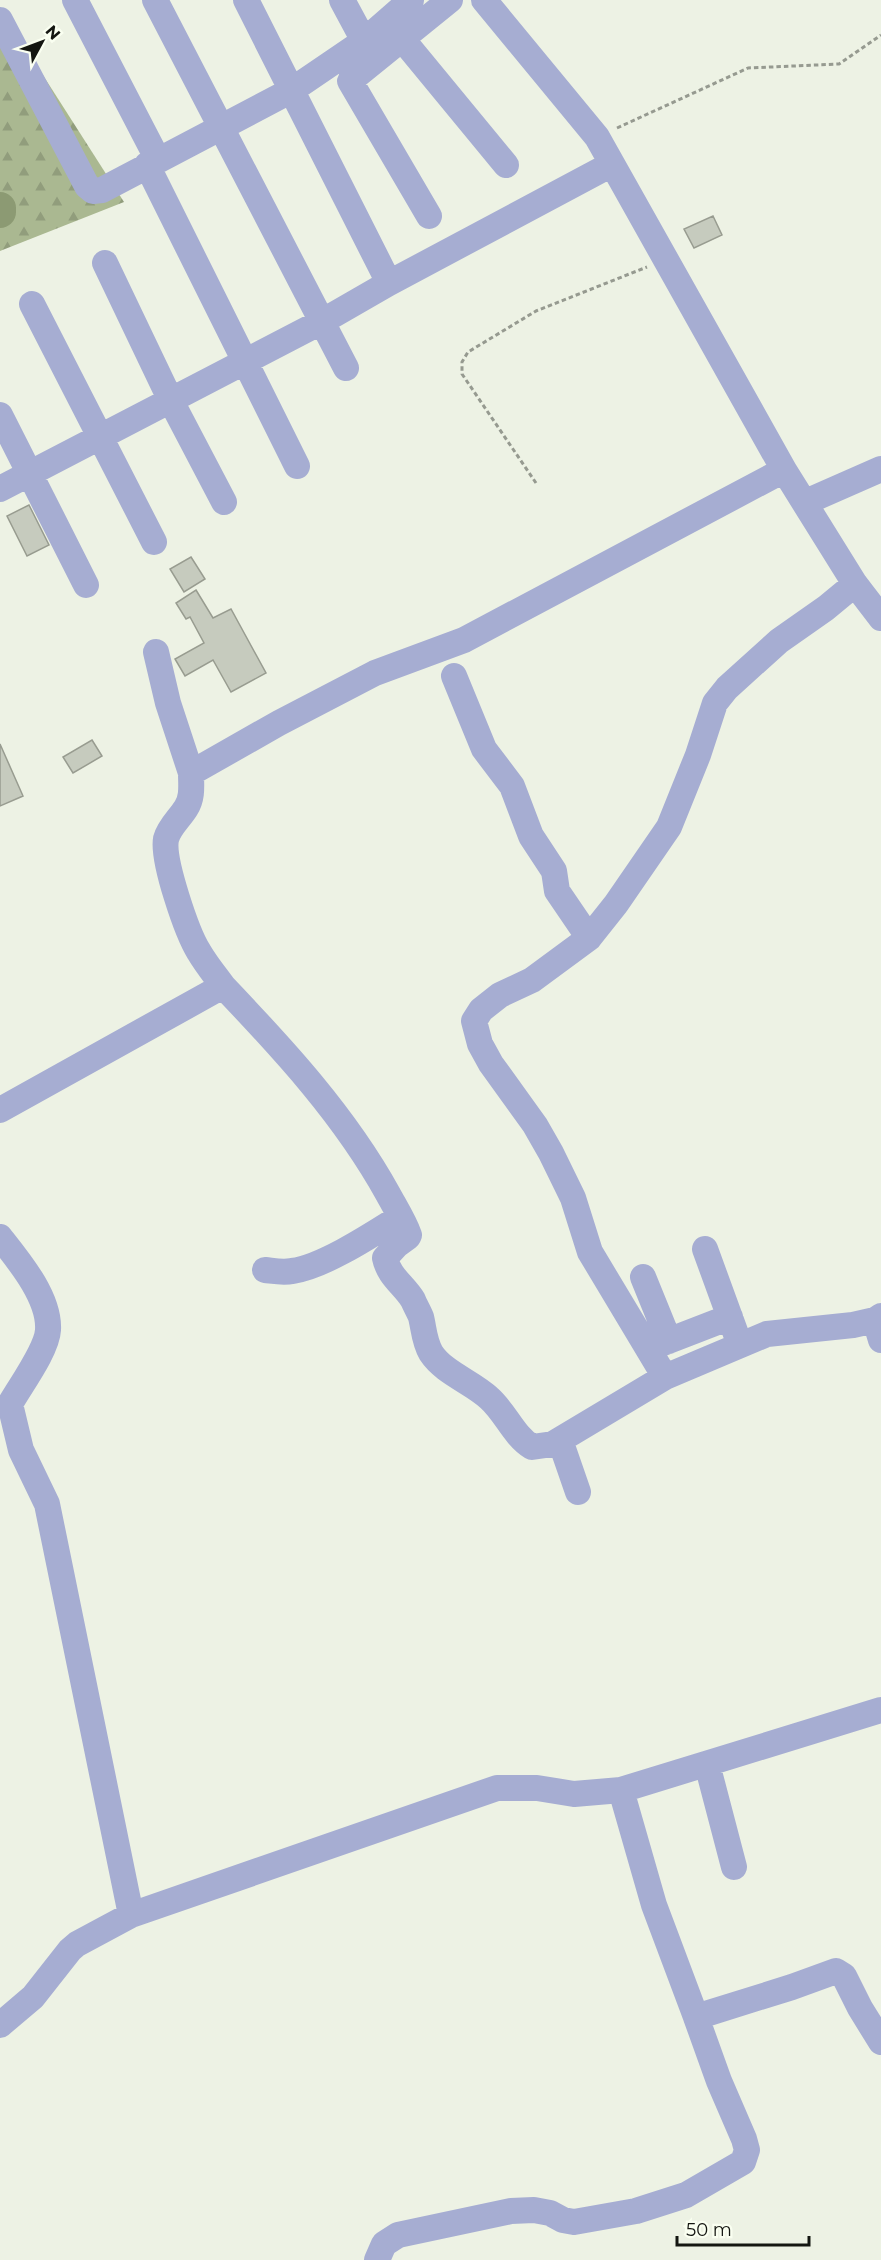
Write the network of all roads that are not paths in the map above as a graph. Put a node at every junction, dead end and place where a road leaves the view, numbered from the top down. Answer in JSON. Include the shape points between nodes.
{"nodes":[{"id":1,"x":75,"y":0,"type":"edge"},
{"id":2,"x":155,"y":0,"type":"edge"},
{"id":3,"x":246,"y":0,"type":"edge"},
{"id":4,"x":342,"y":0,"type":"edge"},
{"id":5,"x":411,"y":0,"type":"edge"},
{"id":6,"x":450,"y":0,"type":"edge"},
{"id":7,"x":484,"y":0,"type":"edge"},
{"id":8,"x":0,"y":20,"type":"edge"},
{"id":9,"x":404,"y":40,"type":"junction"},
{"id":10,"x":364,"y":41,"type":"junction"},
{"id":11,"x":291,"y":90,"type":"junction"},
{"id":12,"x":220,"y":128,"type":"junction"},
{"id":13,"x":152,"y":162,"type":"junction"},
{"id":14,"x":612,"y":164,"type":"junction"},
{"id":15,"x":506,"y":165,"type":"dead end"},
{"id":16,"x":429,"y":216,"type":"dead end"},
{"id":17,"x":105,"y":263,"type":"dead end"},
{"id":18,"x":389,"y":283,"type":"junction"},
{"id":19,"x":32,"y":304,"type":"dead end"},
{"id":20,"x":323,"y":321,"type":"junction"},
{"id":21,"x":245,"y":362,"type":"junction"},
{"id":22,"x":346,"y":369,"type":"dead end"},
{"id":23,"x":170,"y":399,"type":"junction"},
{"id":24,"x":0,"y":415,"type":"edge"},
{"id":25,"x":100,"y":437,"type":"junction"},
{"id":26,"x":297,"y":466,"type":"dead end"},
{"id":27,"x":881,"y":469,"type":"edge"},
{"id":28,"x":784,"y":470,"type":"junction"},
{"id":29,"x":30,"y":473,"type":"junction"},
{"id":30,"x":0,"y":489,"type":"edge"},
{"id":31,"x":224,"y":502,"type":"dead end"},
{"id":32,"x":806,"y":502,"type":"junction"},
{"id":33,"x":154,"y":542,"type":"dead end"},
{"id":34,"x":855,"y":584,"type":"junction"},
{"id":35,"x":86,"y":585,"type":"dead end"},
{"id":36,"x":881,"y":618,"type":"edge"},
{"id":37,"x":156,"y":652,"type":"dead end"},
{"id":38,"x":454,"y":676,"type":"dead end"},
{"id":39,"x":191,"y":773,"type":"junction"},
{"id":40,"x":589,"y":938,"type":"junction"},
{"id":41,"x":223,"y":986,"type":"junction"},
{"id":42,"x":0,"y":1110,"type":"edge"},
{"id":43,"x":400,"y":1217,"type":"junction"},
{"id":44,"x":0,"y":1237,"type":"edge"},
{"id":45,"x":705,"y":1249,"type":"dead end"},
{"id":46,"x":265,"y":1269,"type":"dead end"},
{"id":47,"x":643,"y":1277,"type":"dead end"},
{"id":48,"x":730,"y":1317,"type":"junction"},
{"id":49,"x":879,"y":1325,"type":"edge"},
{"id":50,"x":741,"y":1345,"type":"junction"},
{"id":51,"x":665,"y":1377,"type":"junction"},
{"id":52,"x":560,"y":1440,"type":"junction"},
{"id":53,"x":579,"y":1492,"type":"dead end"},
{"id":54,"x":881,"y":1710,"type":"edge"},
{"id":55,"x":706,"y":1764,"type":"junction"},
{"id":56,"x":621,"y":1790,"type":"junction"},
{"id":57,"x":734,"y":1867,"type":"dead end"},
{"id":58,"x":132,"y":1915,"type":"junction"},
{"id":59,"x":696,"y":2017,"type":"junction"},
{"id":60,"x":0,"y":2025,"type":"edge"},
{"id":61,"x":881,"y":2042,"type":"edge"},
{"id":62,"x":377,"y":2260,"type":"edge"}],
"edges":[{"from":1,"to":13,"type":"street"},
{"from":2,"to":12,"type":"street"},
{"from":3,"to":11,"type":"street"},
{"from":4,"to":10,"type":"street"},
{"from":5,"to":10,"type":"street"},
{"from":6,"to":9,"type":"street"},
{"from":7,"to":14,"type":"street","via":[[597,137]]},
{"from":8,"to":13,"type":"street","via":[[87,186],[93,191],[102,190]]},
{"from":9,"to":15,"type":"street"},
{"from":9,"to":16,"type":"street","via":[[350,81]]},
{"from":10,"to":11,"type":"street"},
{"from":11,"to":12,"type":"street"},
{"from":11,"to":18,"type":"street"},
{"from":12,"to":13,"type":"street"},
{"from":12,"to":20,"type":"street"},
{"from":13,"to":21,"type":"street"},
{"from":14,"to":18,"type":"street"},
{"from":14,"to":28,"type":"street"},
{"from":17,"to":23,"type":"street"},
{"from":18,"to":20,"type":"street"},
{"from":19,"to":25,"type":"street"},
{"from":20,"to":21,"type":"street"},
{"from":20,"to":22,"type":"street"},
{"from":21,"to":23,"type":"street"},
{"from":21,"to":26,"type":"street"},
{"from":23,"to":25,"type":"street"},
{"from":23,"to":31,"type":"street"},
{"from":24,"to":29,"type":"street"},
{"from":25,"to":29,"type":"street"},
{"from":25,"to":33,"type":"street"},
{"from":27,"to":32,"type":"street"},
{"from":28,"to":32,"type":"street"},
{"from":28,"to":39,"type":"street","via":[[464,640],[375,673]]},
{"from":29,"to":30,"type":"street"},
{"from":29,"to":35,"type":"street"},
{"from":32,"to":34,"type":"street"},
{"from":34,"to":36,"type":"street"},
{"from":34,"to":40,"type":"street","via":[[779,641],[715,703],[669,827]]},
{"from":37,"to":39,"type":"street"},
{"from":38,"to":40,"type":"street","via":[[484,749],[512,786],[531,836],[554,871],[557,891]]},
{"from":39,"to":41,"type":"street","via":[[192,794],[168,833],[165,850],[198,952]]},
{"from":40,"to":51,"type":"street","via":[[532,980],[500,995],[474,1021],[486,1055],[535,1125],[555,1162],[573,1198],[591,1252]]},
{"from":41,"to":42,"type":"street"},
{"from":41,"to":43,"type":"street","via":[[328,1103],[374,1170]]},
{"from":43,"to":46,"type":"street","via":[[301,1269]]},
{"from":43,"to":52,"type":"street","via":[[408,1237],[385,1258],[390,1273],[421,1317],[431,1353],[489,1397],[524,1442],[532,1447]]},
{"from":44,"to":58,"type":"street","via":[[25,1269],[44,1307],[48,1331],[39,1356],[10,1404],[21,1450],[47,1504]]},
{"from":45,"to":48,"type":"street"},
{"from":47,"to":48,"type":"street","via":[[662,1343]]},
{"from":48,"to":50,"type":"street"},
{"from":49,"to":50,"type":"street","via":[[767,1334]]},
{"from":50,"to":51,"type":"street"},
{"from":51,"to":52,"type":"street"},
{"from":52,"to":53,"type":"street"},
{"from":54,"to":55,"type":"street"},
{"from":55,"to":56,"type":"street"},
{"from":55,"to":57,"type":"street"},
{"from":56,"to":58,"type":"street","via":[[574,1794],[537,1788],[497,1788]]},
{"from":56,"to":59,"type":"street","via":[[654,1905]]},
{"from":58,"to":60,"type":"street","via":[[77,1944],[33,1997]]},
{"from":59,"to":61,"type":"street","via":[[836,1971],[844,1976]]},
{"from":59,"to":62,"type":"street","via":[[744,2139],[747,2150],[743,2163],[686,2195],[636,2211],[574,2222],[534,2210],[511,2211],[398,2235],[384,2244]]}]}
